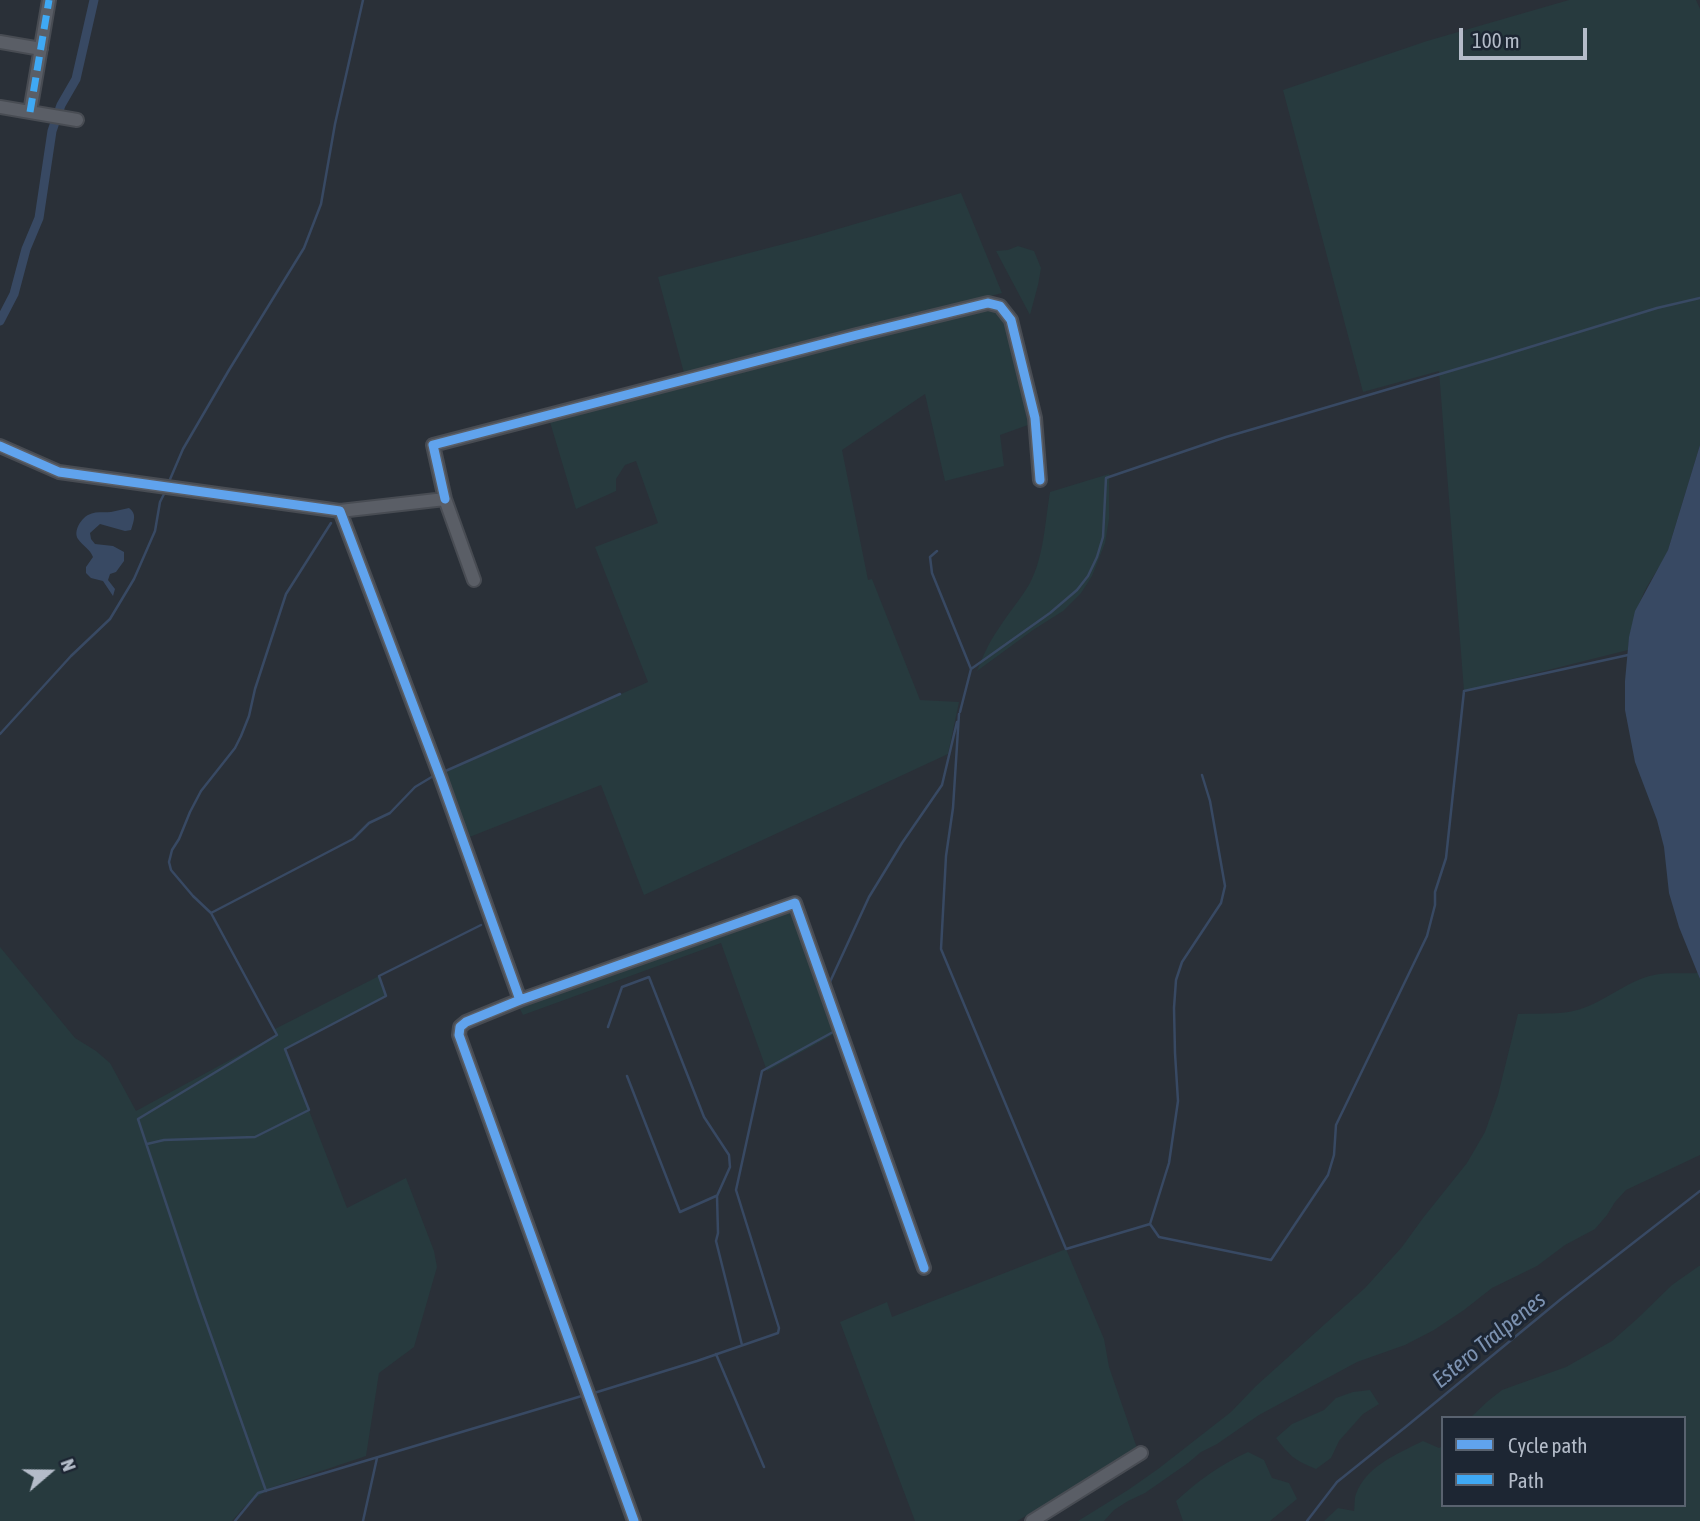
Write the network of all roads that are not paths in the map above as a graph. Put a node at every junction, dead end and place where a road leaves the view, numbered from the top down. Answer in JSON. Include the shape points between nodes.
{"nodes":[{"id":1,"x":49,"y":0,"type":"edge"},
{"id":2,"x":0,"y":42,"type":"edge"},
{"id":3,"x":41,"y":49,"type":"junction"},
{"id":4,"x":0,"y":107,"type":"edge"},
{"id":5,"x":30,"y":112,"type":"junction"},
{"id":6,"x":77,"y":120,"type":"dead end"},
{"id":7,"x":0,"y":446,"type":"edge"},
{"id":8,"x":1040,"y":480,"type":"dead end"},
{"id":9,"x":445,"y":499,"type":"junction"},
{"id":10,"x":340,"y":512,"type":"junction"},
{"id":11,"x":474,"y":580,"type":"dead end"},
{"id":12,"x":520,"y":1000,"type":"junction"},
{"id":13,"x":925,"y":1268,"type":"dead end"},
{"id":14,"x":1141,"y":1453,"type":"dead end"},
{"id":15,"x":634,"y":1521,"type":"edge"},
{"id":16,"x":1032,"y":1521,"type":"edge"}],
"edges":[{"from":1,"to":3,"type":"street"},
{"from":2,"to":3,"type":"street"},
{"from":3,"to":5,"type":"street"},
{"from":4,"to":5,"type":"street"},
{"from":5,"to":6,"type":"street"},
{"from":7,"to":10,"type":"street","via":[[60,472]]},
{"from":8,"to":9,"type":"street","via":[[1035,418],[1011,320],[1000,306],[988,303],[433,445]]},
{"from":9,"to":10,"type":"street"},
{"from":9,"to":11,"type":"street"},
{"from":10,"to":12,"type":"street"},
{"from":12,"to":13,"type":"street","via":[[795,903]]},
{"from":12,"to":15,"type":"street","via":[[466,1022],[459,1035]]},
{"from":14,"to":16,"type":"street"}]}
